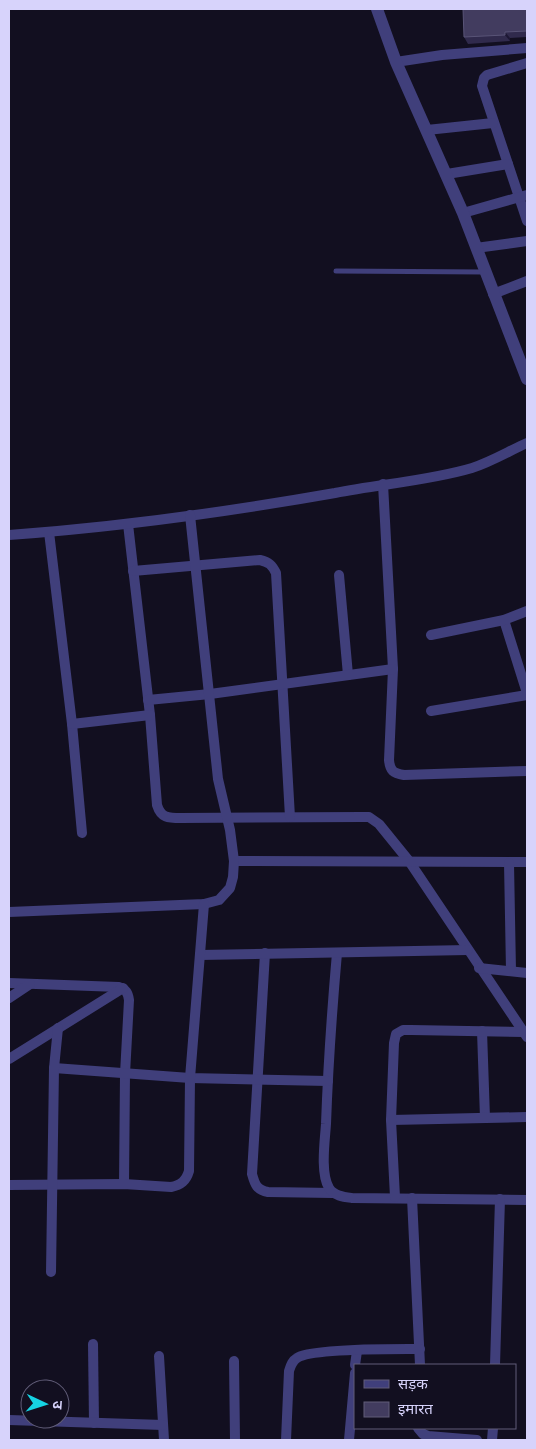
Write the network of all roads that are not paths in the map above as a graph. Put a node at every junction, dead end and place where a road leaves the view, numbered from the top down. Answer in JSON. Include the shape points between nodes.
{"nodes":[{"id":1,"x":377,"y":9,"type":"edge"},
{"id":2,"x":527,"y":48,"type":"edge"},
{"id":3,"x":396,"y":62,"type":"junction"},
{"id":4,"x":527,"y":63,"type":"edge"},
{"id":5,"x":493,"y":123,"type":"junction"},
{"id":6,"x":427,"y":130,"type":"junction"},
{"id":7,"x":508,"y":164,"type":"junction"},
{"id":8,"x":447,"y":174,"type":"junction"},
{"id":9,"x":523,"y":196,"type":"edge"},
{"id":10,"x":464,"y":213,"type":"junction"},
{"id":11,"x":527,"y":221,"type":"edge"},
{"id":12,"x":527,"y":241,"type":"edge"},
{"id":13,"x":476,"y":248,"type":"junction"},
{"id":14,"x":336,"y":271,"type":"dead end"},
{"id":15,"x":485,"y":272,"type":"junction"},
{"id":16,"x":527,"y":281,"type":"edge"},
{"id":17,"x":493,"y":294,"type":"junction"},
{"id":18,"x":527,"y":379,"type":"edge"},
{"id":19,"x":527,"y":443,"type":"edge"},
{"id":20,"x":382,"y":484,"type":"junction"},
{"id":21,"x":190,"y":515,"type":"junction"},
{"id":22,"x":128,"y":524,"type":"junction"},
{"id":23,"x":50,"y":532,"type":"junction"},
{"id":24,"x":9,"y":535,"type":"edge"},
{"id":25,"x":196,"y":566,"type":"junction"},
{"id":26,"x":133,"y":571,"type":"junction"},
{"id":27,"x":339,"y":575,"type":"dead end"},
{"id":28,"x":527,"y":611,"type":"edge"},
{"id":29,"x":504,"y":620,"type":"junction"},
{"id":30,"x":431,"y":636,"type":"dead end"},
{"id":31,"x":393,"y":669,"type":"junction"},
{"id":32,"x":348,"y":675,"type":"junction"},
{"id":33,"x":283,"y":684,"type":"junction"},
{"id":34,"x":210,"y":694,"type":"junction"},
{"id":35,"x":527,"y":694,"type":"edge"},
{"id":36,"x":148,"y":700,"type":"junction"},
{"id":37,"x":431,"y":711,"type":"dead end"},
{"id":38,"x":150,"y":715,"type":"junction"},
{"id":39,"x":72,"y":724,"type":"junction"},
{"id":40,"x":527,"y":771,"type":"edge"},
{"id":41,"x":290,"y":817,"type":"junction"},
{"id":42,"x":227,"y":818,"type":"junction"},
{"id":43,"x":82,"y":833,"type":"dead end"},
{"id":44,"x":234,"y":861,"type":"junction"},
{"id":45,"x":408,"y":861,"type":"junction"},
{"id":46,"x":527,"y":862,"type":"edge"},
{"id":47,"x":509,"y":863,"type":"junction"},
{"id":48,"x":204,"y":904,"type":"junction"},
{"id":49,"x":9,"y":912,"type":"edge"},
{"id":50,"x":468,"y":950,"type":"junction"},
{"id":51,"x":337,"y":952,"type":"junction"},
{"id":52,"x":200,"y":954,"type":"junction"},
{"id":53,"x":265,"y":954,"type":"junction"},
{"id":54,"x":479,"y":968,"type":"junction"},
{"id":55,"x":511,"y":971,"type":"junction"},
{"id":56,"x":527,"y":973,"type":"edge"},
{"id":57,"x":9,"y":983,"type":"edge"},
{"id":58,"x":30,"y":984,"type":"junction"},
{"id":59,"x":122,"y":988,"type":"junction"},
{"id":60,"x":9,"y":998,"type":"edge"},
{"id":61,"x":58,"y":1028,"type":"junction"},
{"id":62,"x":482,"y":1031,"type":"junction"},
{"id":63,"x":526,"y":1034,"type":"edge"},
{"id":64,"x":9,"y":1059,"type":"edge"},
{"id":65,"x":54,"y":1068,"type":"junction"},
{"id":66,"x":125,"y":1074,"type":"junction"},
{"id":67,"x":190,"y":1078,"type":"junction"},
{"id":68,"x":258,"y":1080,"type":"junction"},
{"id":69,"x":328,"y":1081,"type":"junction"},
{"id":70,"x":527,"y":1117,"type":"edge"},
{"id":71,"x":485,"y":1118,"type":"junction"},
{"id":72,"x":391,"y":1120,"type":"junction"},
{"id":73,"x":52,"y":1184,"type":"junction"},
{"id":74,"x":124,"y":1184,"type":"junction"},
{"id":75,"x":9,"y":1185,"type":"edge"},
{"id":76,"x":333,"y":1193,"type":"junction"},
{"id":77,"x":395,"y":1198,"type":"junction"},
{"id":78,"x":412,"y":1198,"type":"junction"},
{"id":79,"x":500,"y":1199,"type":"junction"},
{"id":80,"x":527,"y":1200,"type":"edge"},
{"id":81,"x":50,"y":1272,"type":"dead end"},
{"id":82,"x":93,"y":1344,"type":"dead end"},
{"id":83,"x":420,"y":1348,"type":"junction"},
{"id":84,"x":357,"y":1351,"type":"junction"},
{"id":85,"x":159,"y":1356,"type":"dead end"},
{"id":86,"x":234,"y":1360,"type":"dead end"},
{"id":87,"x":356,"y":1364,"type":"edge"},
{"id":88,"x":420,"y":1364,"type":"edge"},
{"id":89,"x":494,"y":1364,"type":"edge"},
{"id":90,"x":354,"y":1384,"type":"edge"},
{"id":91,"x":9,"y":1420,"type":"edge"},
{"id":92,"x":94,"y":1423,"type":"junction"},
{"id":93,"x":163,"y":1426,"type":"junction"},
{"id":94,"x":419,"y":1429,"type":"edge"},
{"id":95,"x":164,"y":1440,"type":"edge"},
{"id":96,"x":235,"y":1440,"type":"edge"},
{"id":97,"x":286,"y":1440,"type":"edge"},
{"id":98,"x":349,"y":1440,"type":"edge"},
{"id":99,"x":467,"y":1440,"type":"edge"},
{"id":100,"x":477,"y":1440,"type":"edge"}],
"edges":[{"from":1,"to":3,"type":"street"},
{"from":2,"to":3,"type":"street"},
{"from":3,"to":6,"type":"street"},
{"from":4,"to":5,"type":"street","via":[[484,78],[482,86]]},
{"from":5,"to":6,"type":"street"},
{"from":5,"to":7,"type":"street"},
{"from":6,"to":8,"type":"street"},
{"from":7,"to":8,"type":"street"},
{"from":7,"to":9,"type":"street"},
{"from":8,"to":10,"type":"street"},
{"from":9,"to":10,"type":"street"},
{"from":9,"to":11,"type":"street"},
{"from":10,"to":13,"type":"street"},
{"from":12,"to":13,"type":"street"},
{"from":13,"to":15,"type":"street"},
{"from":14,"to":15,"type":"lane"},
{"from":15,"to":17,"type":"street"},
{"from":16,"to":17,"type":"street"},
{"from":17,"to":18,"type":"street"},
{"from":19,"to":20,"type":"street","via":[[474,467],[418,480]]},
{"from":20,"to":21,"type":"street"},
{"from":20,"to":31,"type":"street"},
{"from":21,"to":22,"type":"street"},
{"from":21,"to":25,"type":"street"},
{"from":22,"to":23,"type":"street"},
{"from":22,"to":26,"type":"street"},
{"from":23,"to":24,"type":"street"},
{"from":23,"to":39,"type":"street"},
{"from":25,"to":26,"type":"street"},
{"from":25,"to":33,"type":"street","via":[[260,560],[273,566]]},
{"from":25,"to":34,"type":"street"},
{"from":26,"to":36,"type":"street"},
{"from":27,"to":32,"type":"street"},
{"from":28,"to":29,"type":"street"},
{"from":29,"to":30,"type":"street"},
{"from":29,"to":35,"type":"street"},
{"from":31,"to":32,"type":"street"},
{"from":31,"to":40,"type":"street","via":[[389,760],[394,773]]},
{"from":32,"to":33,"type":"street"},
{"from":33,"to":34,"type":"street"},
{"from":33,"to":41,"type":"street"},
{"from":34,"to":36,"type":"street"},
{"from":34,"to":42,"type":"street","via":[[218,779]]},
{"from":35,"to":37,"type":"street"},
{"from":36,"to":38,"type":"street"},
{"from":38,"to":39,"type":"street"},
{"from":38,"to":42,"type":"street","via":[[157,805],[161,814],[170,818]]},
{"from":39,"to":43,"type":"street"},
{"from":41,"to":42,"type":"street"},
{"from":41,"to":45,"type":"street","via":[[369,817],[384,828]]},
{"from":42,"to":44,"type":"street"},
{"from":44,"to":45,"type":"street"},
{"from":44,"to":48,"type":"street","via":[[230,888],[219,900]]},
{"from":45,"to":47,"type":"street"},
{"from":45,"to":50,"type":"street"},
{"from":46,"to":47,"type":"street"},
{"from":47,"to":55,"type":"street"},
{"from":48,"to":49,"type":"street"},
{"from":48,"to":52,"type":"street"},
{"from":50,"to":51,"type":"street"},
{"from":50,"to":54,"type":"street"},
{"from":51,"to":53,"type":"street"},
{"from":51,"to":69,"type":"street"},
{"from":52,"to":53,"type":"street"},
{"from":52,"to":67,"type":"street"},
{"from":53,"to":68,"type":"street"},
{"from":54,"to":55,"type":"street"},
{"from":54,"to":63,"type":"street"},
{"from":55,"to":56,"type":"street"},
{"from":57,"to":58,"type":"street"},
{"from":58,"to":59,"type":"street"},
{"from":58,"to":60,"type":"street"},
{"from":59,"to":61,"type":"street"},
{"from":59,"to":66,"type":"street","via":[[129,1000]]},
{"from":61,"to":64,"type":"street"},
{"from":61,"to":65,"type":"street"},
{"from":62,"to":63,"type":"street"},
{"from":62,"to":71,"type":"street"},
{"from":62,"to":72,"type":"street","via":[[403,1030],[396,1034]]},
{"from":65,"to":66,"type":"street"},
{"from":65,"to":73,"type":"street"},
{"from":66,"to":67,"type":"street"},
{"from":66,"to":74,"type":"street"},
{"from":67,"to":68,"type":"street"},
{"from":67,"to":74,"type":"street","via":[[187,1177],[171,1187]]},
{"from":68,"to":69,"type":"street"},
{"from":68,"to":76,"type":"street","via":[[252,1174],[255,1185],[268,1192]]},
{"from":69,"to":76,"type":"street","via":[[325,1175]]},
{"from":70,"to":71,"type":"street"},
{"from":71,"to":72,"type":"street"},
{"from":72,"to":77,"type":"street"},
{"from":73,"to":74,"type":"street"},
{"from":73,"to":75,"type":"street"},
{"from":73,"to":81,"type":"street"},
{"from":76,"to":77,"type":"street","via":[[352,1198]]},
{"from":77,"to":78,"type":"street"},
{"from":78,"to":79,"type":"street"},
{"from":78,"to":83,"type":"street"},
{"from":79,"to":80,"type":"street"},
{"from":79,"to":89,"type":"street"},
{"from":82,"to":92,"type":"street"},
{"from":83,"to":84,"type":"street"},
{"from":83,"to":88,"type":"street"},
{"from":84,"to":87,"type":"street"},
{"from":84,"to":97,"type":"street","via":[[313,1353],[292,1362]]},
{"from":85,"to":93,"type":"street"},
{"from":86,"to":96,"type":"street"},
{"from":90,"to":98,"type":"street"},
{"from":91,"to":92,"type":"street"},
{"from":92,"to":93,"type":"street"},
{"from":93,"to":95,"type":"street"},
{"from":94,"to":99,"type":"street","via":[[428,1436]]},
{"from":99,"to":100,"type":"street"}]}
